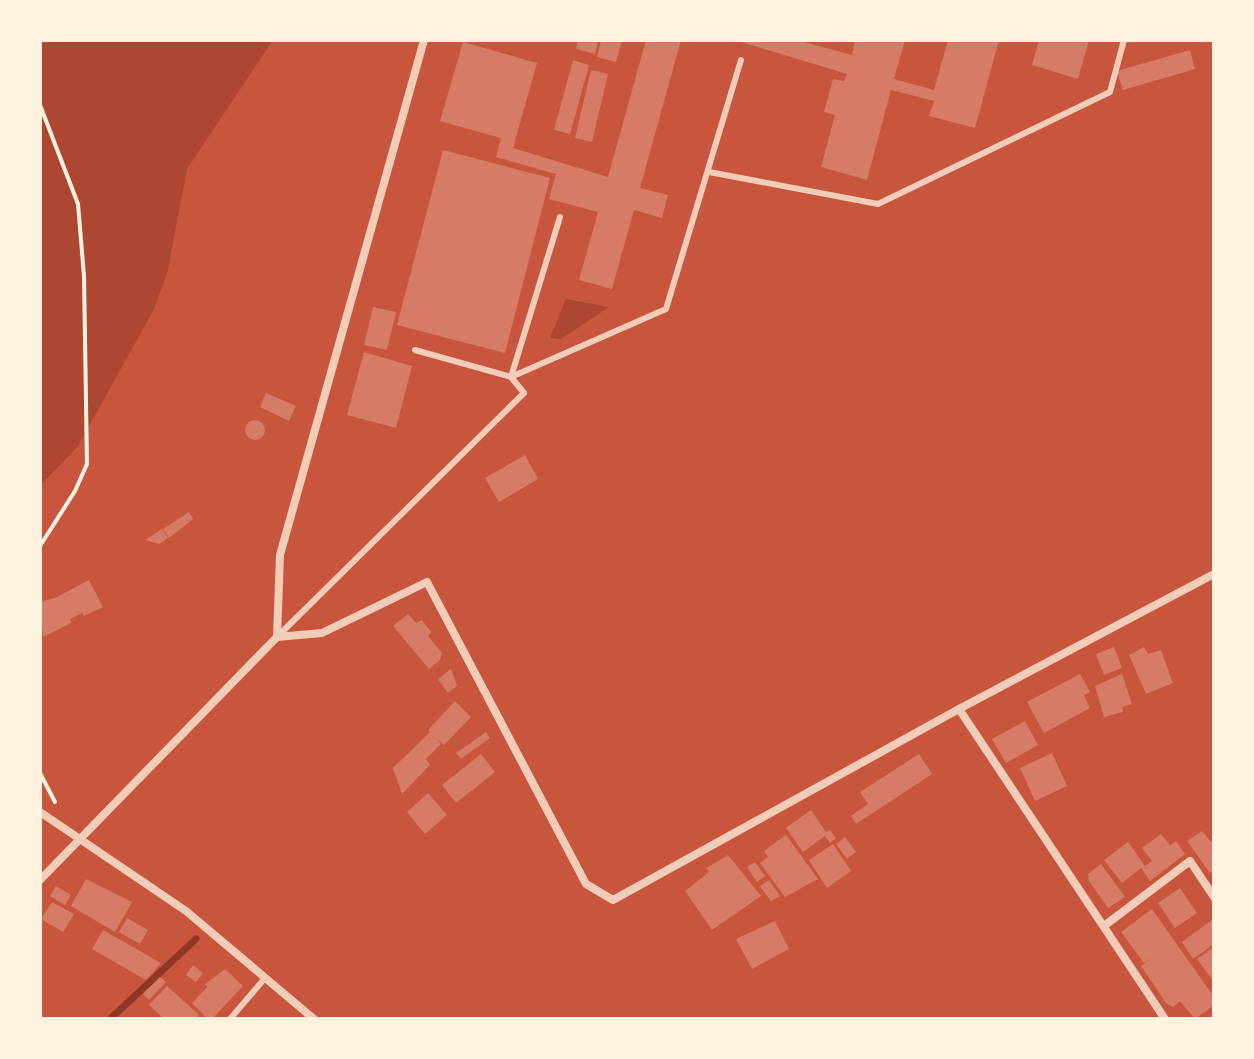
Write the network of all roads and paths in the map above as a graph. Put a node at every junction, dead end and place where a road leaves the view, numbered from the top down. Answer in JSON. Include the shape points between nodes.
{"nodes":[{"id":1,"x":424,"y":40,"type":"edge"},
{"id":2,"x":1124,"y":40,"type":"edge"},
{"id":3,"x":741,"y":60,"type":"dead end"},
{"id":4,"x":40,"y":105,"type":"edge"},
{"id":5,"x":709,"y":172,"type":"junction"},
{"id":6,"x":560,"y":217,"type":"dead end"},
{"id":7,"x":415,"y":350,"type":"dead end"},
{"id":8,"x":511,"y":377,"type":"junction"},
{"id":9,"x":40,"y":546,"type":"edge"},
{"id":10,"x":1214,"y":574,"type":"edge"},
{"id":11,"x":277,"y":637,"type":"junction"},
{"id":12,"x":959,"y":709,"type":"junction"},
{"id":13,"x":40,"y":812,"type":"edge"},
{"id":14,"x":80,"y":840,"type":"junction"},
{"id":15,"x":40,"y":880,"type":"edge"},
{"id":16,"x":1214,"y":897,"type":"edge"},
{"id":17,"x":1104,"y":926,"type":"junction"},
{"id":18,"x":265,"y":978,"type":"junction"},
{"id":19,"x":230,"y":1019,"type":"edge"},
{"id":20,"x":314,"y":1019,"type":"edge"},
{"id":21,"x":1165,"y":1019,"type":"edge"}],
"edges":[{"from":1,"to":11,"type":"street","via":[[280,555]]},
{"from":2,"to":5,"type":"lane","via":[[1110,92],[878,204]]},
{"from":3,"to":5,"type":"lane"},
{"from":4,"to":9,"type":"path","via":[[78,204],[87,464]]},
{"from":5,"to":8,"type":"lane","via":[[666,309]]},
{"from":6,"to":8,"type":"lane"},
{"from":7,"to":8,"type":"lane"},
{"from":8,"to":11,"type":"lane","via":[[524,393]]},
{"from":10,"to":12,"type":"street"},
{"from":11,"to":12,"type":"street","via":[[322,633],[427,582],[586,884],[613,900]]},
{"from":11,"to":14,"type":"street"},
{"from":12,"to":17,"type":"street"},
{"from":13,"to":14,"type":"street"},
{"from":14,"to":15,"type":"street"},
{"from":14,"to":18,"type":"street","via":[[186,911]]},
{"from":16,"to":17,"type":"street","via":[[1190,861]]},
{"from":17,"to":21,"type":"street"},
{"from":18,"to":19,"type":"lane"},
{"from":18,"to":20,"type":"street"}]}
